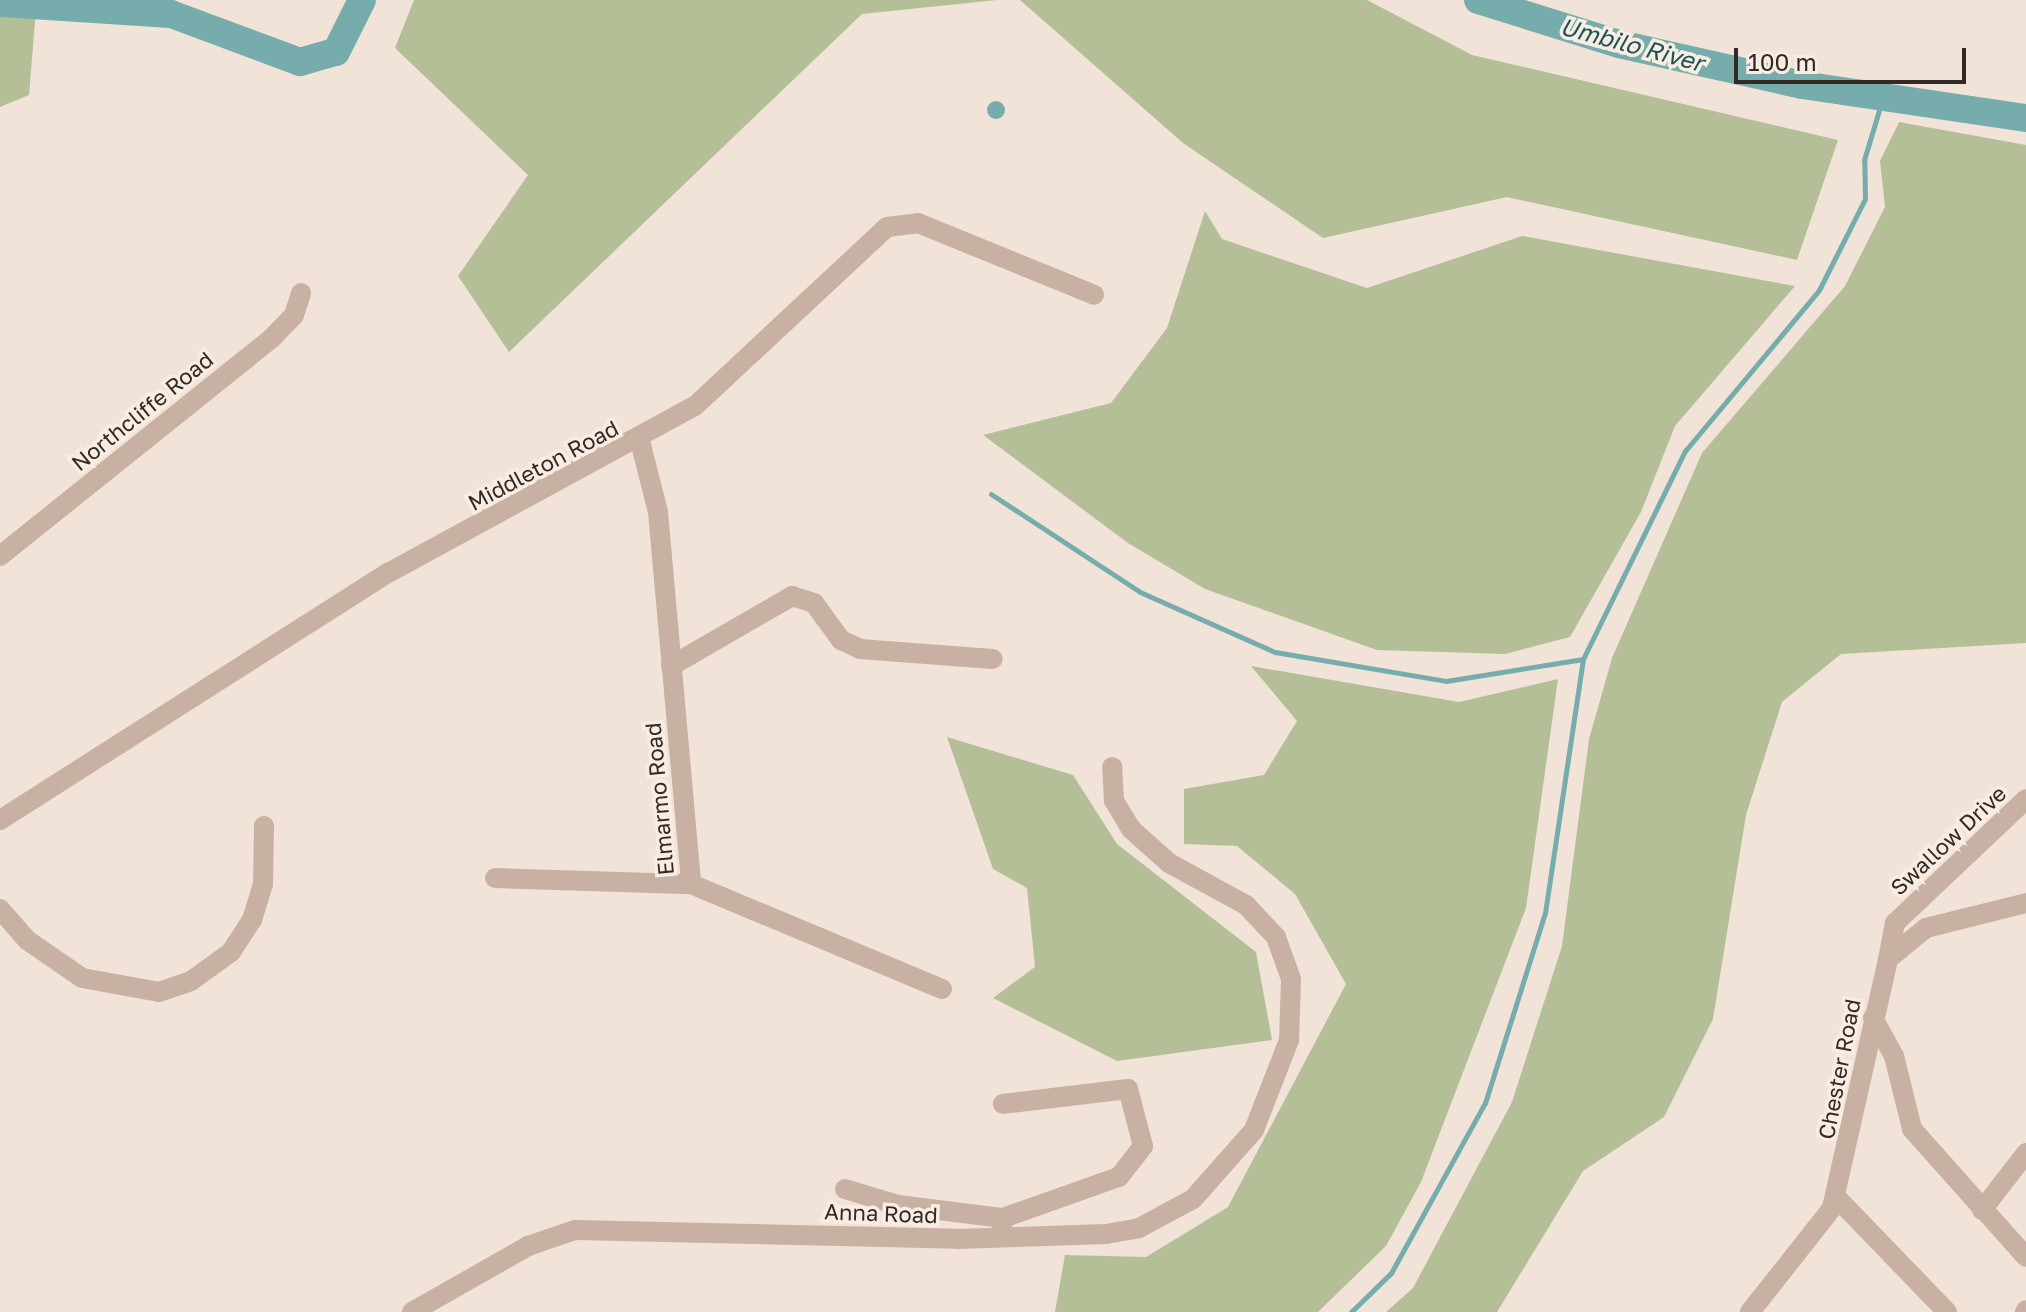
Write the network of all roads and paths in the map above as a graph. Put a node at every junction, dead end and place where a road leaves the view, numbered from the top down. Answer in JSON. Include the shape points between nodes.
{"nodes":[{"id":1,"x":301,"y":293,"type":"dead end"},
{"id":2,"x":1094,"y":295,"type":"dead end"},
{"id":3,"x":640,"y":441,"type":"junction"},
{"id":4,"x":0,"y":556,"type":"edge"},
{"id":5,"x":993,"y":659,"type":"dead end"},
{"id":6,"x":671,"y":666,"type":"junction"},
{"id":7,"x":1112,"y":767,"type":"dead end"},
{"id":8,"x":2026,"y":799,"type":"edge"},
{"id":9,"x":0,"y":820,"type":"edge"},
{"id":10,"x":264,"y":826,"type":"dead end"},
{"id":11,"x":495,"y":878,"type":"dead end"},
{"id":12,"x":691,"y":884,"type":"junction"},
{"id":13,"x":2026,"y":903,"type":"edge"},
{"id":14,"x":0,"y":909,"type":"edge"},
{"id":15,"x":1888,"y":959,"type":"junction"},
{"id":16,"x":942,"y":989,"type":"dead end"},
{"id":17,"x":1873,"y":1018,"type":"junction"},
{"id":18,"x":1003,"y":1104,"type":"dead end"},
{"id":19,"x":2024,"y":1158,"type":"edge"},
{"id":20,"x":845,"y":1189,"type":"dead end"},
{"id":21,"x":1836,"y":1197,"type":"junction"},
{"id":22,"x":1982,"y":1210,"type":"junction"},
{"id":23,"x":1002,"y":1228,"type":"junction"},
{"id":24,"x":2026,"y":1257,"type":"edge"},
{"id":25,"x":412,"y":1312,"type":"edge"},
{"id":26,"x":1750,"y":1312,"type":"edge"},
{"id":27,"x":1947,"y":1312,"type":"edge"}],
"edges":[{"from":1,"to":4,"type":"street","name":"Northcliffe Road","via":[[294,315],[271,339]]},
{"from":2,"to":3,"type":"street","name":"Middleton Road","via":[[931,227],[895,224],[703,401]]},
{"from":3,"to":6,"type":"street","name":"Elmarmo Road","via":[[658,512]]},
{"from":3,"to":9,"type":"street","name":"Middleton Road","via":[[390,572]]},
{"from":5,"to":6,"type":"street","via":[[860,649],[841,640],[814,603],[792,596]]},
{"from":6,"to":12,"type":"street","name":"Elmarmo Road"},
{"from":7,"to":23,"type":"street","name":"Anna Road","via":[[1114,801],[1138,837],[1246,905],[1276,937],[1293,999],[1283,1061],[1246,1144],[1193,1199],[1125,1232]]},
{"from":8,"to":15,"type":"street","name":"Swallow Drive","via":[[1899,919]]},
{"from":10,"to":14,"type":"street","via":[[263,884],[252,920],[231,952],[191,981],[159,992],[82,978],[27,940]]},
{"from":11,"to":12,"type":"street"},
{"from":12,"to":16,"type":"street","name":"Elmarmo Road"},
{"from":13,"to":15,"type":"street","via":[[1926,928]]},
{"from":15,"to":17,"type":"street","name":"Chester Road"},
{"from":17,"to":21,"type":"street","name":"Chester Road"},
{"from":17,"to":22,"type":"street","via":[[1894,1056],[1912,1129]]},
{"from":18,"to":23,"type":"street","via":[[1128,1089],[1143,1146],[1119,1177]]},
{"from":19,"to":22,"type":"street"},
{"from":20,"to":23,"type":"street"},
{"from":21,"to":26,"type":"street","name":"Chester Road"},
{"from":21,"to":27,"type":"street"},
{"from":22,"to":24,"type":"street"},
{"from":23,"to":25,"type":"street","name":"Anna Road","via":[[575,1230],[528,1246]]}]}
